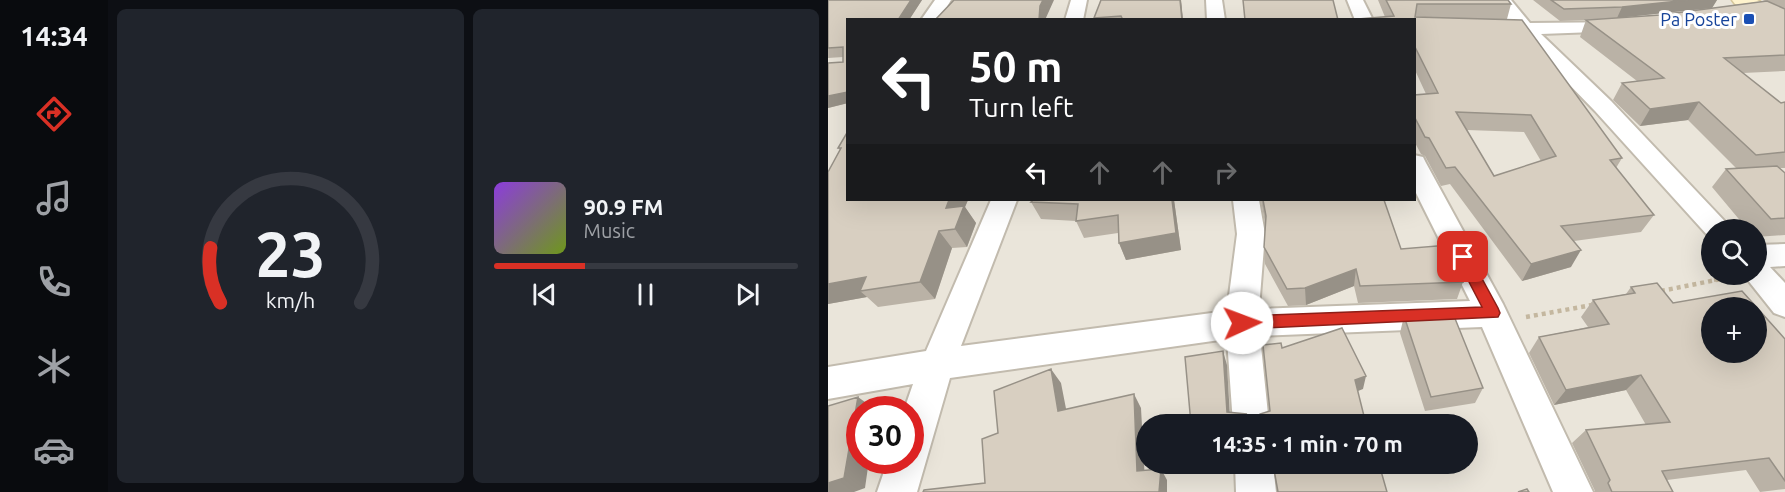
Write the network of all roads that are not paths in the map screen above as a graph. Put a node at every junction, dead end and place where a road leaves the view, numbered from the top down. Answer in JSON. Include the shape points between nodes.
{"nodes":[{"id":1,"x":943,"y":0,"type":"edge"},
{"id":2,"x":1079,"y":0,"type":"edge"},
{"id":3,"x":1214,"y":0,"type":"edge"},
{"id":4,"x":1355,"y":0,"type":"edge"},
{"id":5,"x":1502,"y":0,"type":"edge"},
{"id":6,"x":1742,"y":0,"type":"edge"},
{"id":7,"x":1761,"y":9,"type":"junction"},
{"id":8,"x":1727,"y":13,"type":"edge"},
{"id":9,"x":931,"y":18,"type":"edge"},
{"id":10,"x":1074,"y":18,"type":"edge"},
{"id":11,"x":1216,"y":18,"type":"edge"},
{"id":12,"x":1363,"y":18,"type":"edge"},
{"id":13,"x":1785,"y":22,"type":"edge"},
{"id":14,"x":1635,"y":24,"type":"edge"},
{"id":15,"x":1416,"y":27,"type":"edge"},
{"id":16,"x":1524,"y":28,"type":"junction"},
{"id":17,"x":1416,"y":167,"type":"edge"},
{"id":18,"x":1004,"y":201,"type":"edge"},
{"id":19,"x":1246,"y":201,"type":"edge"},
{"id":20,"x":1709,"y":219,"type":"edge"},
{"id":21,"x":1785,"y":255,"type":"edge"},
{"id":22,"x":1767,"y":256,"type":"edge"},
{"id":23,"x":1767,"y":284,"type":"edge"},
{"id":24,"x":1785,"y":304,"type":"edge"},
{"id":25,"x":1494,"y":317,"type":"junction"},
{"id":26,"x":1242,"y":323,"type":"junction"},
{"id":27,"x":937,"y":364,"type":"junction"},
{"id":28,"x":828,"y":383,"type":"edge"},
{"id":29,"x":924,"y":405,"type":"edge"},
{"id":30,"x":1250,"y":414,"type":"edge"},
{"id":31,"x":903,"y":474,"type":"edge"},
{"id":32,"x":1255,"y":474,"type":"edge"},
{"id":33,"x":897,"y":492,"type":"edge"},
{"id":34,"x":1256,"y":492,"type":"edge"},
{"id":35,"x":1573,"y":492,"type":"edge"}],
"edges":[{"from":1,"to":9,"type":"street"},
{"from":2,"to":10,"type":"street"},
{"from":3,"to":11,"type":"street"},
{"from":4,"to":12,"type":"street"},
{"from":5,"to":16,"type":"street"},
{"from":6,"to":7,"type":"street"},
{"from":7,"to":8,"type":"street"},
{"from":7,"to":13,"type":"street"},
{"from":14,"to":16,"type":"street","via":[[1590,29]]},
{"from":15,"to":16,"type":"street"},
{"from":16,"to":20,"type":"street"},
{"from":17,"to":25,"type":"street"},
{"from":18,"to":27,"type":"street"},
{"from":19,"to":26,"type":"street","via":[[1251,234]]},
{"from":21,"to":22,"type":"street"},
{"from":23,"to":24,"type":"street"},
{"from":25,"to":26,"type":"street"},
{"from":25,"to":35,"type":"street"},
{"from":26,"to":27,"type":"street"},
{"from":26,"to":30,"type":"street"},
{"from":27,"to":28,"type":"street"},
{"from":27,"to":29,"type":"street"},
{"from":31,"to":33,"type":"street"},
{"from":32,"to":34,"type":"street"}]}
